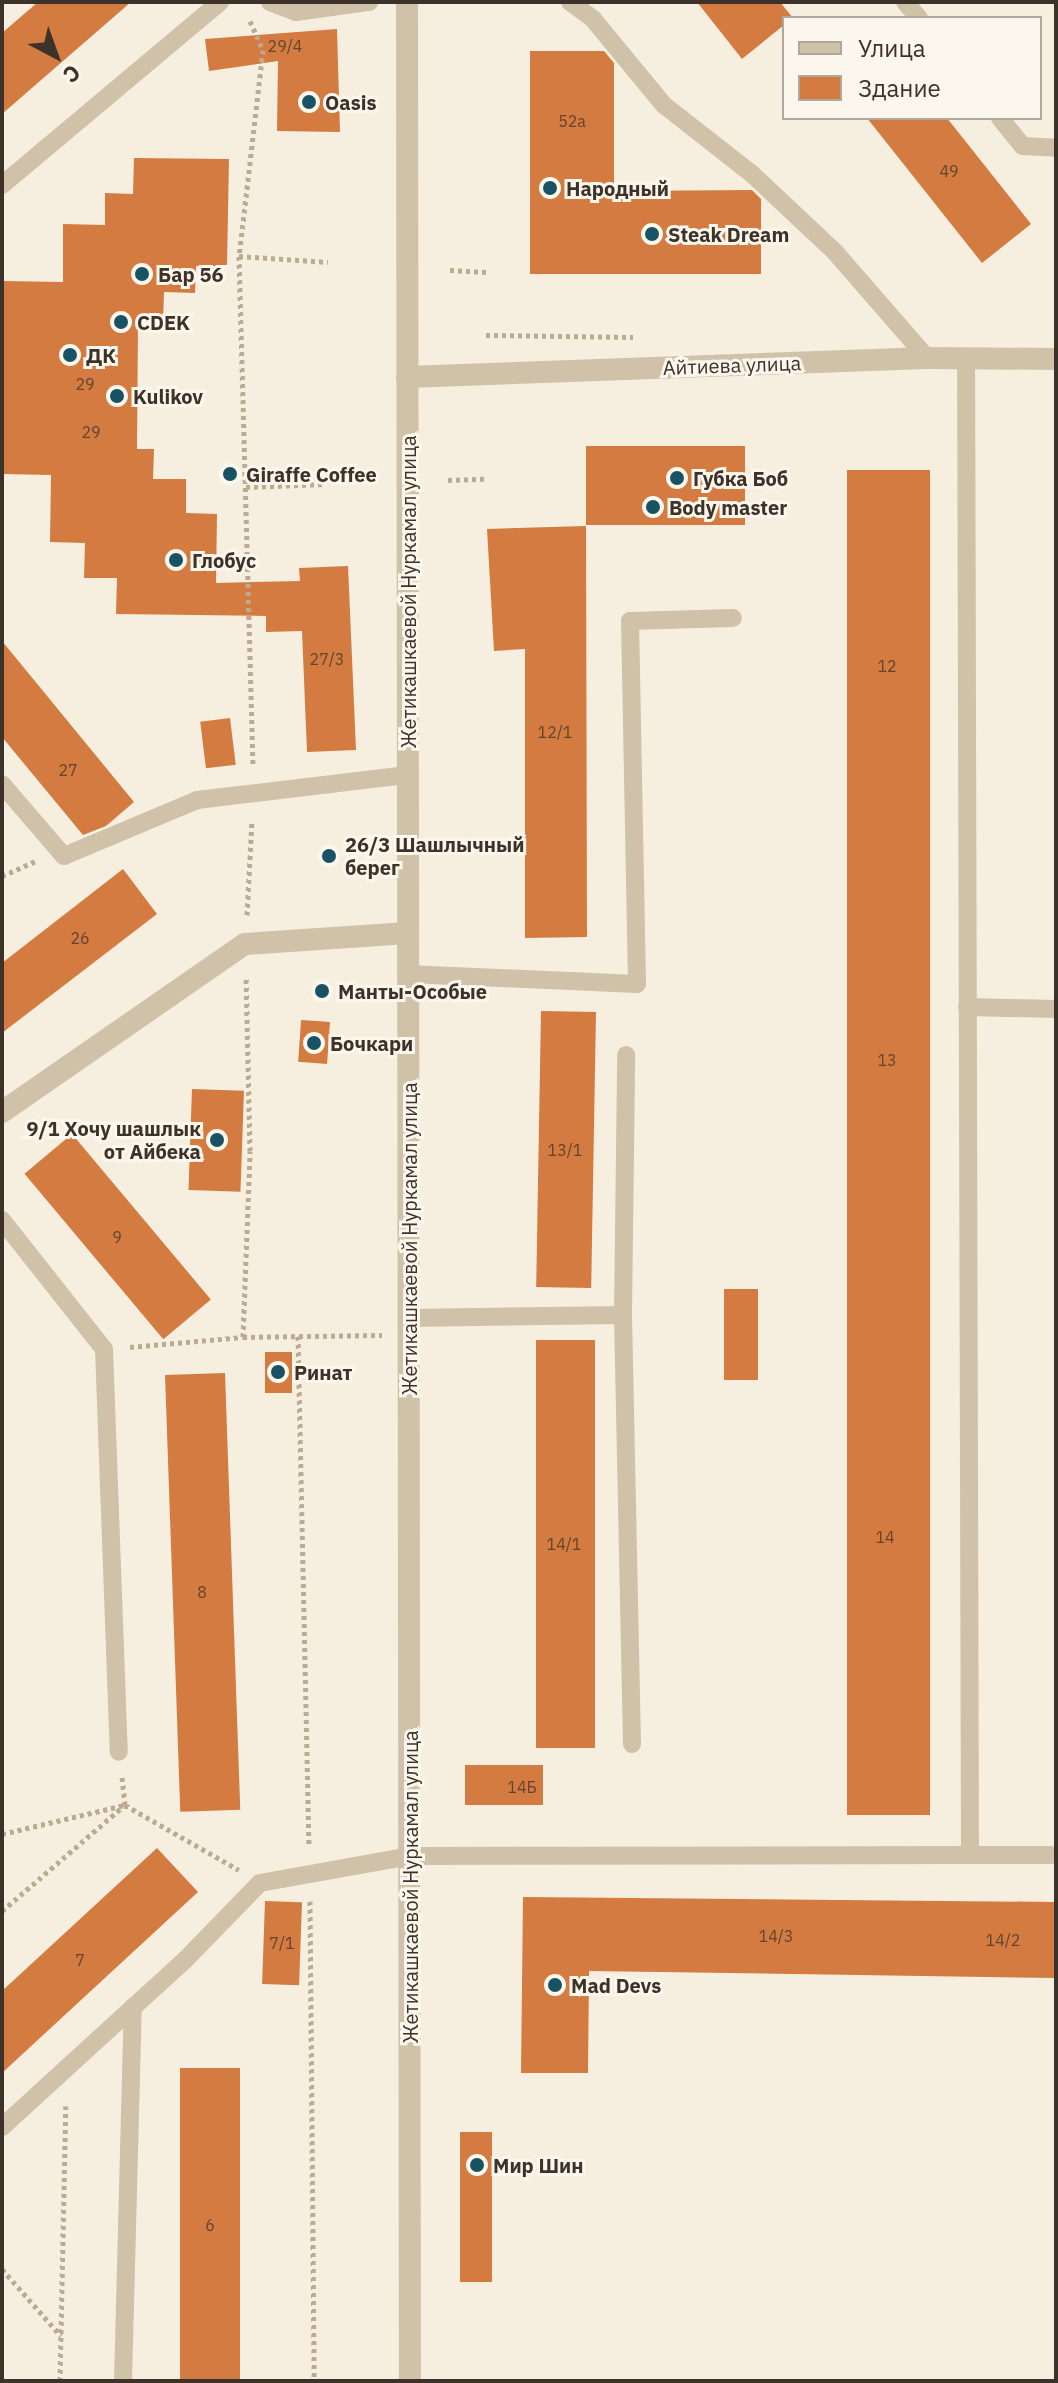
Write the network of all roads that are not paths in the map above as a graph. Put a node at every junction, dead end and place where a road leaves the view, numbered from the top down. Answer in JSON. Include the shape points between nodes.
{"nodes":[{"id":1,"x":220,"y":2,"type":"edge"},
{"id":2,"x":270,"y":2,"type":"edge"},
{"id":3,"x":369,"y":2,"type":"edge"},
{"id":4,"x":407,"y":2,"type":"edge"},
{"id":5,"x":570,"y":2,"type":"edge"},
{"id":6,"x":1002,"y":120,"type":"edge"},
{"id":7,"x":1056,"y":148,"type":"edge"},
{"id":8,"x":2,"y":185,"type":"edge"},
{"id":9,"x":927,"y":358,"type":"junction"},
{"id":10,"x":966,"y":359,"type":"junction"},
{"id":11,"x":1056,"y":359,"type":"edge"},
{"id":12,"x":407,"y":377,"type":"junction"},
{"id":13,"x":733,"y":618,"type":"dead end"},
{"id":14,"x":408,"y":775,"type":"junction"},
{"id":15,"x":2,"y":784,"type":"edge"},
{"id":16,"x":408,"y":933,"type":"junction"},
{"id":17,"x":408,"y":974,"type":"junction"},
{"id":18,"x":967,"y":1007,"type":"junction"},
{"id":19,"x":1056,"y":1009,"type":"edge"},
{"id":20,"x":626,"y":1055,"type":"dead end"},
{"id":21,"x":2,"y":1112,"type":"edge"},
{"id":22,"x":2,"y":1220,"type":"edge"},
{"id":23,"x":623,"y":1315,"type":"junction"},
{"id":24,"x":409,"y":1326,"type":"junction"},
{"id":25,"x":632,"y":1744,"type":"dead end"},
{"id":26,"x":119,"y":1752,"type":"road end"},
{"id":27,"x":970,"y":1855,"type":"junction"},
{"id":28,"x":1051,"y":1855,"type":"dead end"},
{"id":29,"x":410,"y":1856,"type":"junction"},
{"id":30,"x":133,"y":2007,"type":"junction"},
{"id":31,"x":2,"y":2127,"type":"edge"},
{"id":32,"x":123,"y":2381,"type":"edge"},
{"id":33,"x":410,"y":2381,"type":"edge"}],
"edges":[{"from":1,"to":8,"type":"lane"},
{"from":2,"to":3,"type":"lane","via":[[296,12]]},
{"from":4,"to":12,"type":"street","name":"Жетикашкаевой Нуркамал улица"},
{"from":5,"to":9,"type":"lane","via":[[593,19],[664,105],[752,174],[835,252]]},
{"from":6,"to":7,"type":"lane","via":[[1023,146]]},
{"from":9,"to":10,"type":"street","name":"Айтиева улица"},
{"from":9,"to":12,"type":"street","name":"Айтиева улица"},
{"from":10,"to":11,"type":"street","name":"Айтиева улица"},
{"from":10,"to":18,"type":"lane"},
{"from":12,"to":14,"type":"street","name":"Жетикашкаевой Нуркамал улица"},
{"from":13,"to":17,"type":"lane","via":[[630,621],[637,984]]},
{"from":14,"to":15,"type":"lane","via":[[253,798],[197,800],[64,856]]},
{"from":14,"to":16,"type":"street","name":"Жетикашкаевой Нуркамал улица"},
{"from":16,"to":17,"type":"street","name":"Жетикашкаевой Нуркамал улица"},
{"from":16,"to":21,"type":"street","via":[[245,944]]},
{"from":17,"to":24,"type":"street","name":"Жетикашкаевой Нуркамал улица"},
{"from":18,"to":19,"type":"lane"},
{"from":18,"to":27,"type":"lane"},
{"from":20,"to":23,"type":"lane"},
{"from":22,"to":26,"type":"lane","via":[[104,1349]]},
{"from":23,"to":24,"type":"lane"},
{"from":23,"to":25,"type":"lane"},
{"from":24,"to":29,"type":"street","name":"Жетикашкаевой Нуркамал улица"},
{"from":27,"to":28,"type":"lane"},
{"from":27,"to":29,"type":"lane"},
{"from":29,"to":30,"type":"lane","via":[[260,1883]]},
{"from":29,"to":33,"type":"street","name":"Жетикашкаевой Нуркамал улица"},
{"from":30,"to":31,"type":"lane"},
{"from":30,"to":32,"type":"lane"}]}
